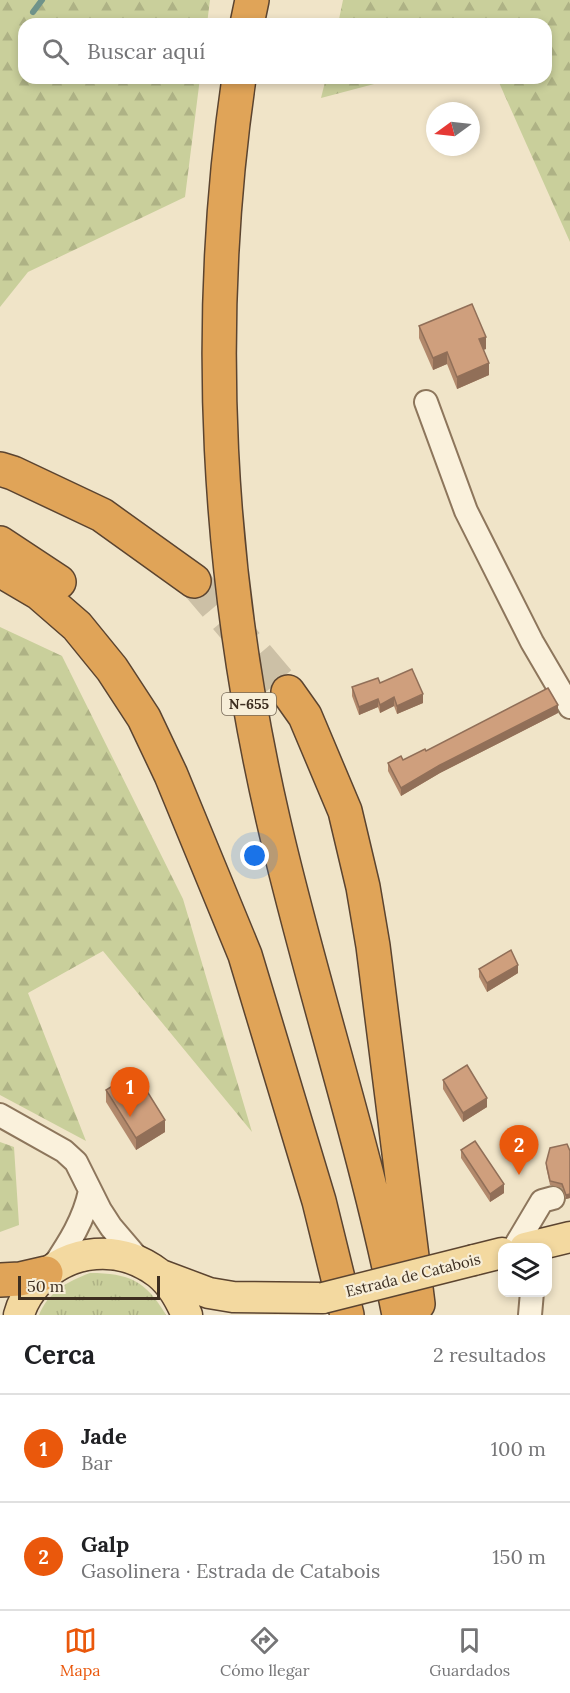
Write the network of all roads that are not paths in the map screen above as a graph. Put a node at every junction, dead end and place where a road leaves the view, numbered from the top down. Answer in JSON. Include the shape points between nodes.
{"nodes":[{"id":1,"x":252,"y":0,"type":"edge"},
{"id":2,"x":248,"y":18,"type":"edge"},
{"id":3,"x":238,"y":84,"type":"edge"},
{"id":4,"x":426,"y":402,"type":"dead end"},
{"id":5,"x":0,"y":469,"type":"edge"},
{"id":6,"x":0,"y":543,"type":"edge"},
{"id":7,"x":0,"y":570,"type":"edge"},
{"id":8,"x":194,"y":581,"type":"tunnel mouth"},
{"id":9,"x":288,"y":692,"type":"tunnel mouth"},
{"id":10,"x":570,"y":707,"type":"edge"},
{"id":11,"x":245,"y":955,"type":"junction"},
{"id":12,"x":0,"y":1115,"type":"edge"},
{"id":13,"x":90,"y":1191,"type":"junction"},
{"id":14,"x":554,"y":1198,"type":"dead end"},
{"id":15,"x":570,"y":1236,"type":"edge"},
{"id":16,"x":529,"y":1243,"type":"edge"},
{"id":17,"x":543,"y":1243,"type":"edge"},
{"id":18,"x":488,"y":1256,"type":"edge"},
{"id":19,"x":150,"y":1268,"type":"junction"},
{"id":20,"x":50,"y":1270,"type":"junction"},
{"id":21,"x":0,"y":1280,"type":"edge"},
{"id":22,"x":532,"y":1297,"type":"edge"},
{"id":23,"x":335,"y":1306,"type":"edge"},
{"id":24,"x":19,"y":1315,"type":"edge"},
{"id":25,"x":186,"y":1315,"type":"edge"},
{"id":26,"x":294,"y":1315,"type":"edge"},
{"id":27,"x":399,"y":1315,"type":"edge"},
{"id":28,"x":419,"y":1315,"type":"edge"},
{"id":29,"x":530,"y":1315,"type":"edge"}],
"edges":[{"from":1,"to":2,"type":"highway"},
{"from":3,"to":27,"type":"highway","number":"N-655","via":[[224,212],[219,314],[220,437],[233,598],[273,821],[372,1190]]},
{"from":4,"to":10,"type":"street","via":[[466,511],[532,642]]},
{"from":5,"to":8,"type":"highway","via":[[102,515]]},
{"from":6,"to":11,"type":"highway","via":[[58,581],[128,663],[183,774]]},
{"from":7,"to":11,"type":"highway","via":[[39,593],[77,627],[112,669],[144,718]]},
{"from":9,"to":28,"type":"highway","via":[[305,716],[345,811],[363,887]]},
{"from":11,"to":23,"type":"highway","via":[[319,1202]]},
{"from":12,"to":13,"type":"street","via":[[64,1151],[76,1162]]},
{"from":13,"to":19,"type":"street","via":[[111,1227]]},
{"from":13,"to":20,"type":"street","via":[[79,1225]]},
{"from":14,"to":16,"type":"street","via":[[542,1201]]},
{"from":15,"to":17,"type":"main road"},
{"from":18,"to":23,"type":"main road","name":"Estrada de Catabois","bridge":true},
{"from":19,"to":20,"type":"main road","via":[[119,1254],[96,1253],[74,1257]]},
{"from":19,"to":23,"type":"main road","via":[[209,1293]]},
{"from":19,"to":25,"type":"main road","via":[[177,1294]]},
{"from":20,"to":21,"type":"highway"},
{"from":20,"to":24,"type":"main road","via":[[30,1290]]},
{"from":22,"to":29,"type":"street"},
{"from":23,"to":26,"type":"main road"}]}
